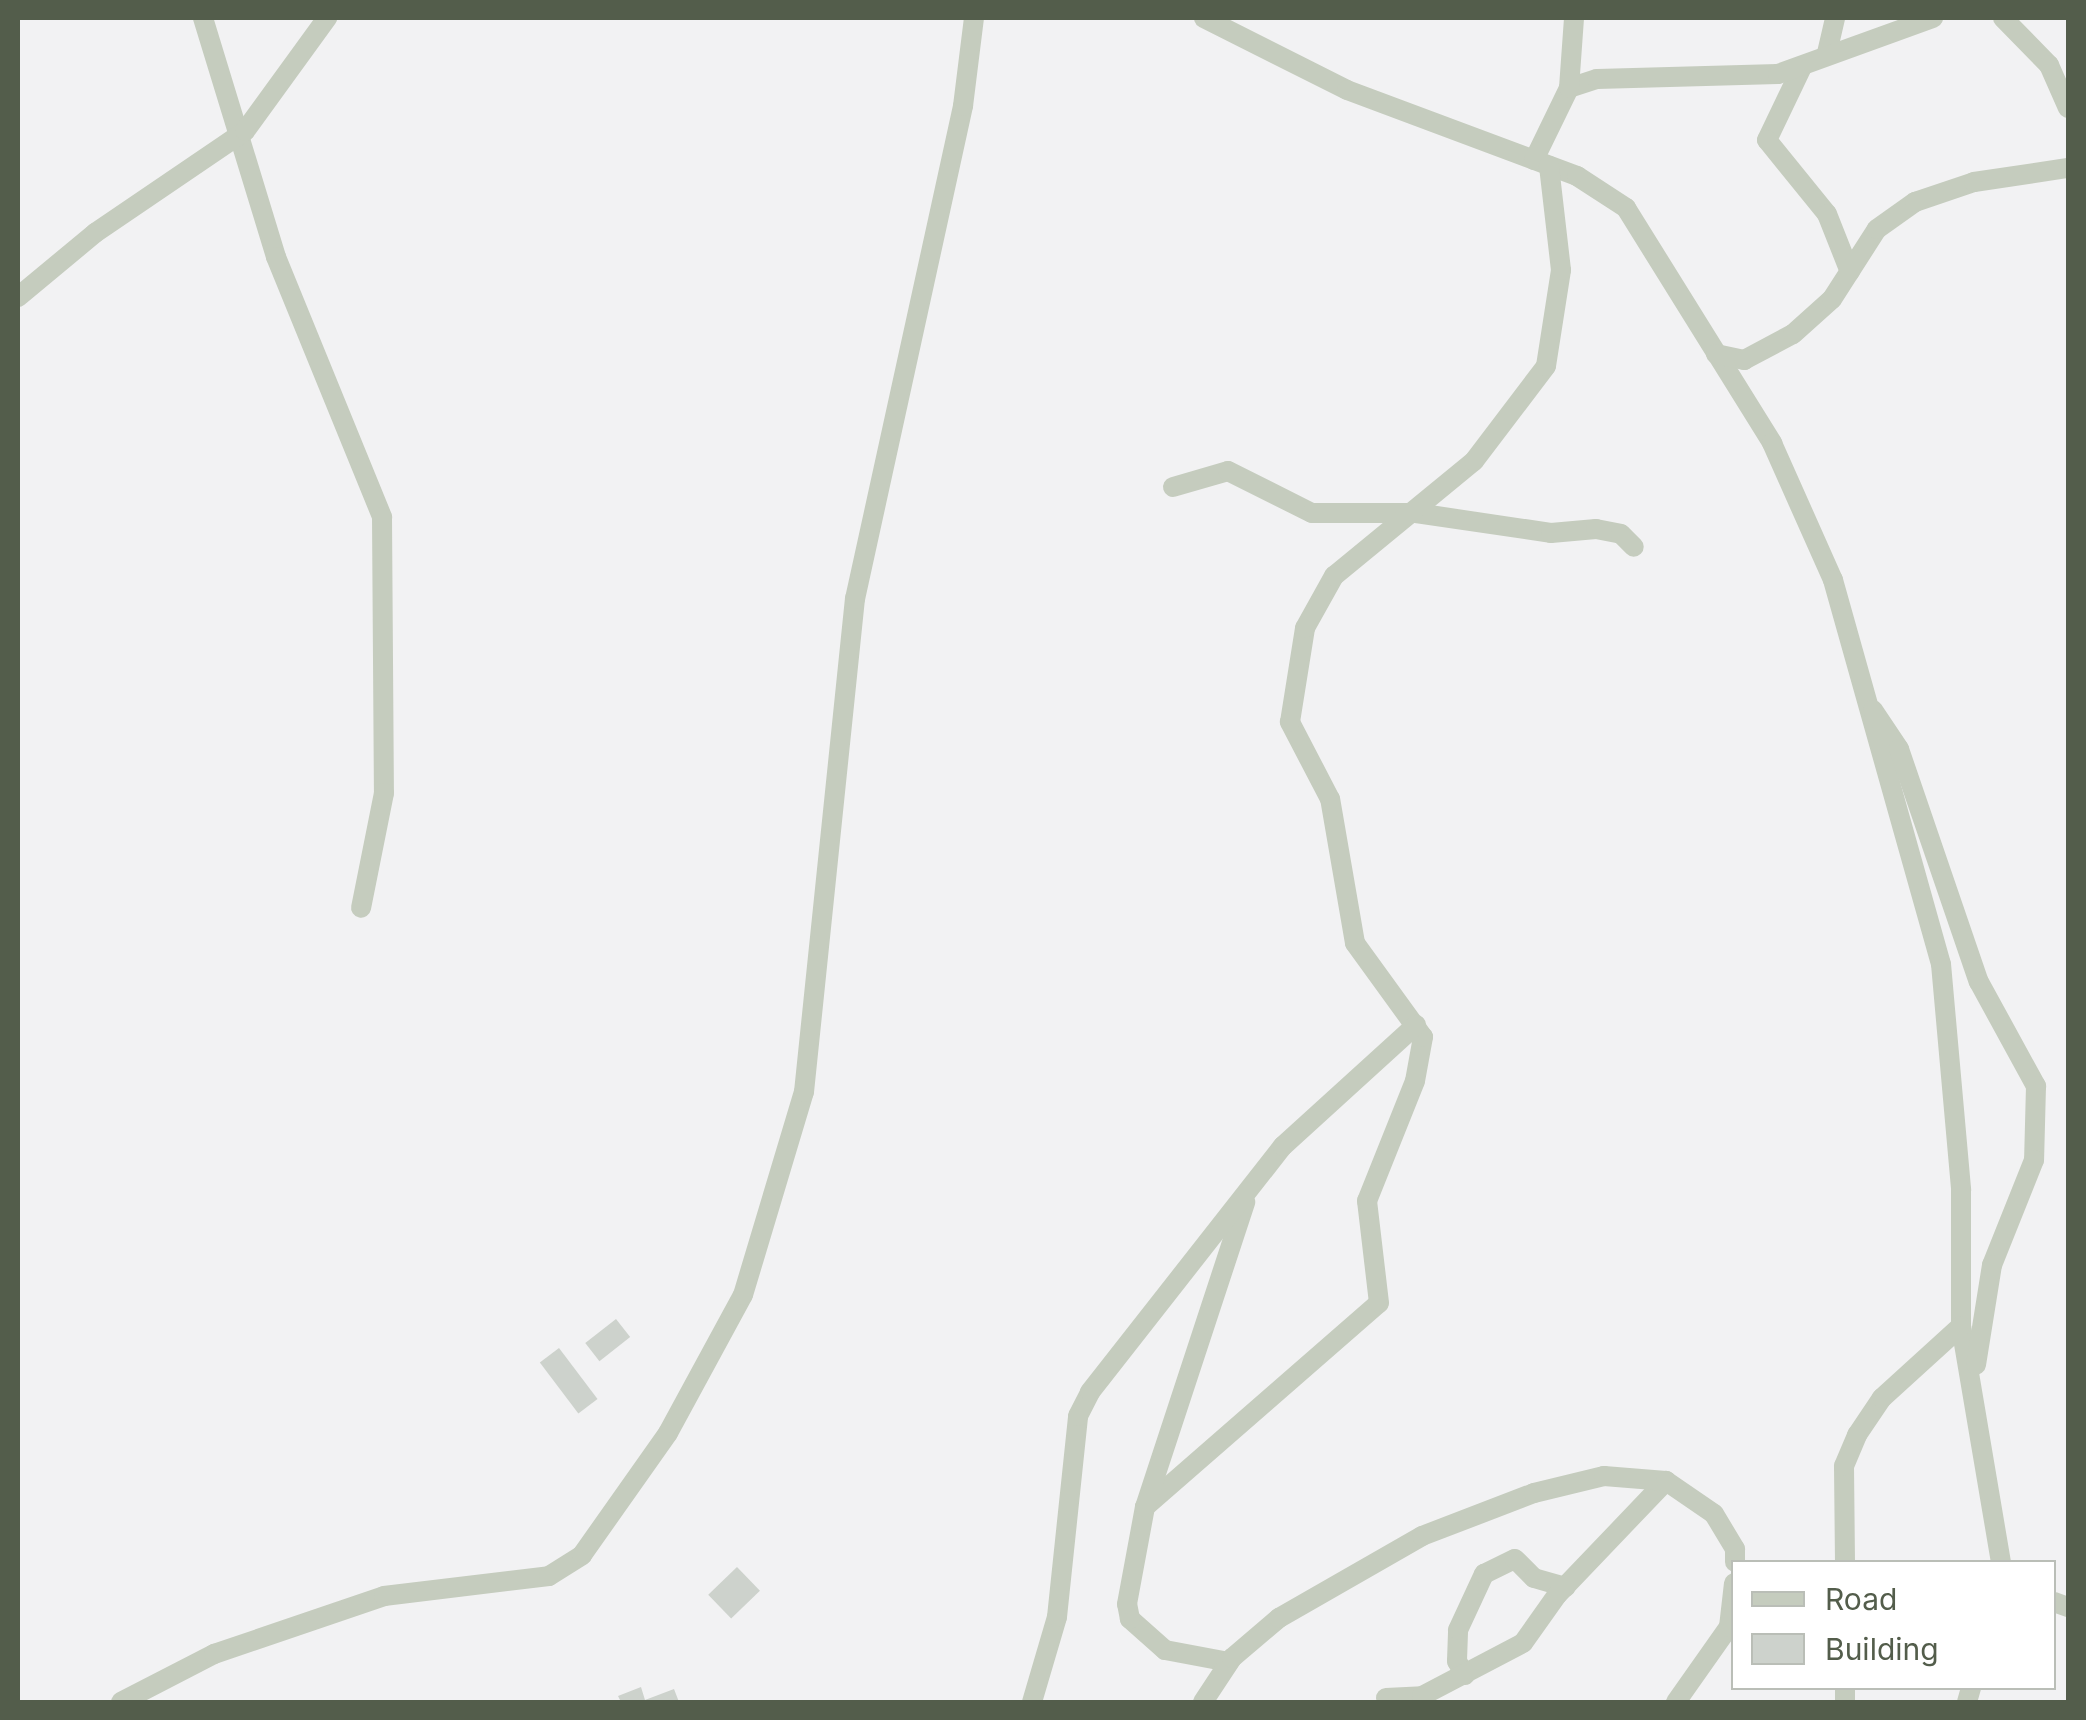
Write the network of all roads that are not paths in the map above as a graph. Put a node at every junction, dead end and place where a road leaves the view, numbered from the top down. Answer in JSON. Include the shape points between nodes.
{"nodes":[{"id":1,"x":203,"y":18,"type":"edge"},
{"id":2,"x":327,"y":18,"type":"edge"},
{"id":3,"x":974,"y":18,"type":"edge"},
{"id":4,"x":1204,"y":18,"type":"edge"},
{"id":5,"x":1574,"y":18,"type":"edge"},
{"id":6,"x":1835,"y":18,"type":"edge"},
{"id":7,"x":2003,"y":18,"type":"edge"},
{"id":8,"x":1920,"y":19,"type":"edge"},
{"id":9,"x":1827,"y":53,"type":"junction"},
{"id":10,"x":1802,"y":67,"type":"junction"},
{"id":11,"x":1569,"y":88,"type":"junction"},
{"id":12,"x":2068,"y":108,"type":"edge"},
{"id":13,"x":239,"y":136,"type":"junction"},
{"id":14,"x":1541,"y":163,"type":"junction"},
{"id":15,"x":2068,"y":168,"type":"edge"},
{"id":16,"x":1850,"y":272,"type":"junction"},
{"id":17,"x":18,"y":297,"type":"edge"},
{"id":18,"x":1716,"y":354,"type":"junction"},
{"id":19,"x":1173,"y":487,"type":"dead end"},
{"id":20,"x":1416,"y":513,"type":"junction"},
{"id":21,"x":1634,"y":547,"type":"dead end"},
{"id":22,"x":1864,"y":697,"type":"junction"},
{"id":23,"x":361,"y":908,"type":"dead end"},
{"id":24,"x":1416,"y":1025,"type":"junction"},
{"id":25,"x":1250,"y":1185,"type":"junction"},
{"id":26,"x":1961,"y":1326,"type":"junction"},
{"id":27,"x":1972,"y":1392,"type":"junction"},
{"id":28,"x":1666,"y":1481,"type":"junction"},
{"id":29,"x":1145,"y":1507,"type":"junction"},
{"id":30,"x":1736,"y":1560,"type":"edge"},
{"id":31,"x":1845,"y":1560,"type":"edge"},
{"id":32,"x":2001,"y":1560,"type":"edge"},
{"id":33,"x":1566,"y":1587,"type":"junction"},
{"id":34,"x":1731,"y":1609,"type":"edge"},
{"id":35,"x":1229,"y":1662,"type":"junction"},
{"id":36,"x":1465,"y":1675,"type":"junction"},
{"id":37,"x":1386,"y":1698,"type":"dead end"},
{"id":38,"x":121,"y":1702,"type":"edge"},
{"id":39,"x":1032,"y":1702,"type":"edge"},
{"id":40,"x":1203,"y":1702,"type":"edge"},
{"id":41,"x":1676,"y":1702,"type":"edge"}],
"edges":[{"from":1,"to":13,"type":"street"},
{"from":2,"to":13,"type":"street"},
{"from":3,"to":38,"type":"street","via":[[962,106],[855,599],[804,1092],[743,1295],[668,1433],[582,1554],[549,1576],[384,1596],[214,1654]]},
{"from":4,"to":14,"type":"street","via":[[1347,90]]},
{"from":5,"to":11,"type":"street"},
{"from":6,"to":9,"type":"street"},
{"from":7,"to":12,"type":"street","via":[[2049,64]]},
{"from":8,"to":9,"type":"street"},
{"from":9,"to":10,"type":"street"},
{"from":10,"to":11,"type":"street","via":[[1778,74],[1597,79]]},
{"from":10,"to":16,"type":"street","via":[[1767,140],[1827,214]]},
{"from":11,"to":14,"type":"street"},
{"from":13,"to":17,"type":"street","via":[[95,233]]},
{"from":13,"to":23,"type":"street","via":[[276,257],[382,517],[384,793]]},
{"from":14,"to":18,"type":"street","via":[[1626,208]]},
{"from":14,"to":20,"type":"street","via":[[1561,270],[1546,366],[1474,462]]},
{"from":15,"to":16,"type":"street","via":[[1974,182],[1915,202],[1878,230]]},
{"from":16,"to":18,"type":"street","via":[[1832,298],[1770,352],[1744,360]]},
{"from":18,"to":22,"type":"street","via":[[1772,443],[1819,542]]},
{"from":19,"to":20,"type":"street","via":[[1228,471],[1312,513]]},
{"from":20,"to":21,"type":"street","via":[[1551,534],[1596,529],[1620,534]]},
{"from":20,"to":24,"type":"street","via":[[1334,576],[1319,597],[1306,628],[1290,722],[1330,799],[1356,943]]},
{"from":22,"to":26,"type":"street","via":[[1941,964],[1961,1190]]},
{"from":22,"to":27,"type":"street","via":[[1898,749],[1979,982],[2036,1086],[2034,1160],[1984,1294]]},
{"from":24,"to":25,"type":"street","via":[[1319,1110]]},
{"from":24,"to":29,"type":"street","via":[[1423,1052],[1415,1081],[1367,1201],[1379,1302]]},
{"from":25,"to":29,"type":"street"},
{"from":25,"to":39,"type":"street","via":[[1078,1416],[1057,1617]]},
{"from":26,"to":27,"type":"street"},
{"from":26,"to":31,"type":"street","via":[[1882,1398],[1856,1435],[1844,1466]]},
{"from":27,"to":32,"type":"street","via":[[1972,1424]]},
{"from":28,"to":30,"type":"street","via":[[1714,1514]]},
{"from":28,"to":33,"type":"street"},
{"from":28,"to":35,"type":"street","via":[[1604,1476],[1534,1493],[1422,1536],[1279,1618]]},
{"from":29,"to":35,"type":"street","via":[[1130,1620],[1165,1650]]},
{"from":33,"to":36,"type":"street","via":[[1523,1643]]},
{"from":33,"to":36,"type":"street","via":[[1534,1578],[1514,1559],[1484,1574],[1458,1630],[1457,1661]]},
{"from":34,"to":41,"type":"street","via":[[1729,1627]]},
{"from":35,"to":40,"type":"street"},
{"from":36,"to":37,"type":"street","via":[[1422,1696]]}]}
